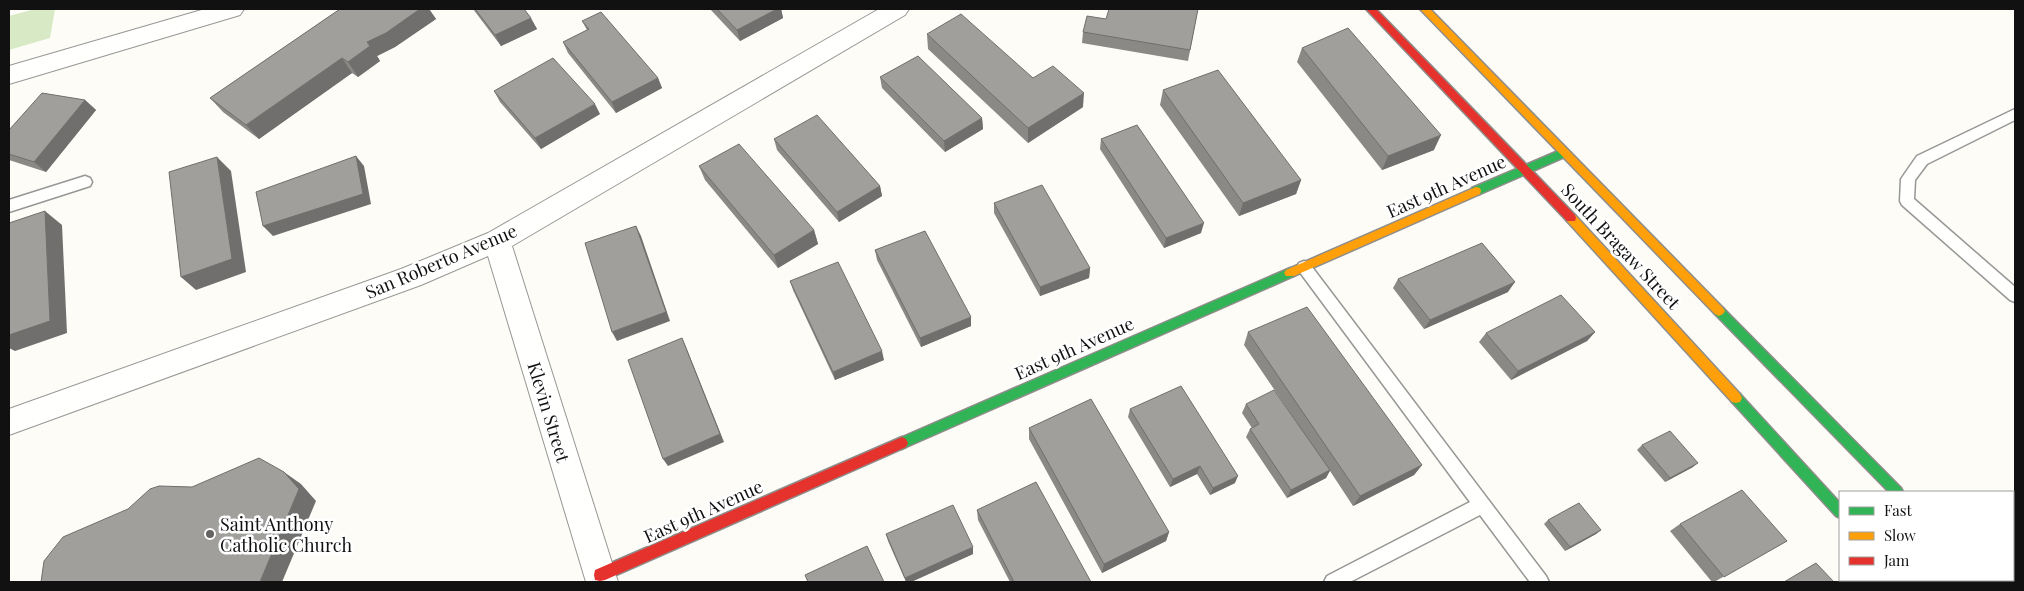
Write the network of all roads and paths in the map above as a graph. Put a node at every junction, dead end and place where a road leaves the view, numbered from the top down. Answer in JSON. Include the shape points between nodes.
{"nodes":[{"id":1,"x":232,"y":9,"type":"edge"},
{"id":2,"x":897,"y":9,"type":"edge"},
{"id":3,"x":1371,"y":9,"type":"edge"},
{"id":4,"x":1425,"y":9,"type":"edge"},
{"id":5,"x":201,"y":13,"type":"edge"},
{"id":6,"x":9,"y":75,"type":"edge"},
{"id":7,"x":2015,"y":114,"type":"edge"},
{"id":8,"x":1562,"y":153,"type":"junction"},
{"id":9,"x":1527,"y":170,"type":"junction"},
{"id":10,"x":85,"y":182,"type":"dead end"},
{"id":11,"x":9,"y":206,"type":"edge"},
{"id":12,"x":497,"y":241,"type":"junction"},
{"id":13,"x":1304,"y":267,"type":"junction"},
{"id":14,"x":2015,"y":296,"type":"edge"},
{"id":15,"x":9,"y":422,"type":"edge"},
{"id":16,"x":1896,"y":491,"type":"edge"},
{"id":17,"x":1482,"y":505,"type":"junction"},
{"id":18,"x":1839,"y":511,"type":"edge"},
{"id":19,"x":601,"y":579,"type":"edge"},
{"id":20,"x":1333,"y":582,"type":"edge"},
{"id":21,"x":1540,"y":582,"type":"edge"}],
"edges":[{"from":1,"to":5,"type":"street"},
{"from":2,"to":12,"type":"street","name":"San Roberto Avenue"},
{"from":3,"to":9,"type":"main road","name":"South Bragaw Street"},
{"from":4,"to":8,"type":"main road","name":"South Bragaw Street"},
{"from":5,"to":6,"type":"street"},
{"from":7,"to":14,"type":"lane","via":[[1922,160],[1908,179],[1907,201]]},
{"from":8,"to":9,"type":"main road","name":"East 9th Avenue"},
{"from":8,"to":16,"type":"main road","name":"South Bragaw Street"},
{"from":9,"to":13,"type":"main road","name":"East 9th Avenue"},
{"from":9,"to":18,"type":"main road","name":"South Bragaw Street"},
{"from":10,"to":11,"type":"lane"},
{"from":12,"to":15,"type":"street","name":"San Roberto Avenue","via":[[411,277]]},
{"from":12,"to":19,"type":"street","name":"Klevin Street"},
{"from":13,"to":17,"type":"lane"},
{"from":13,"to":19,"type":"main road","name":"East 9th Avenue"},
{"from":17,"to":20,"type":"lane"},
{"from":17,"to":21,"type":"lane"}]}
